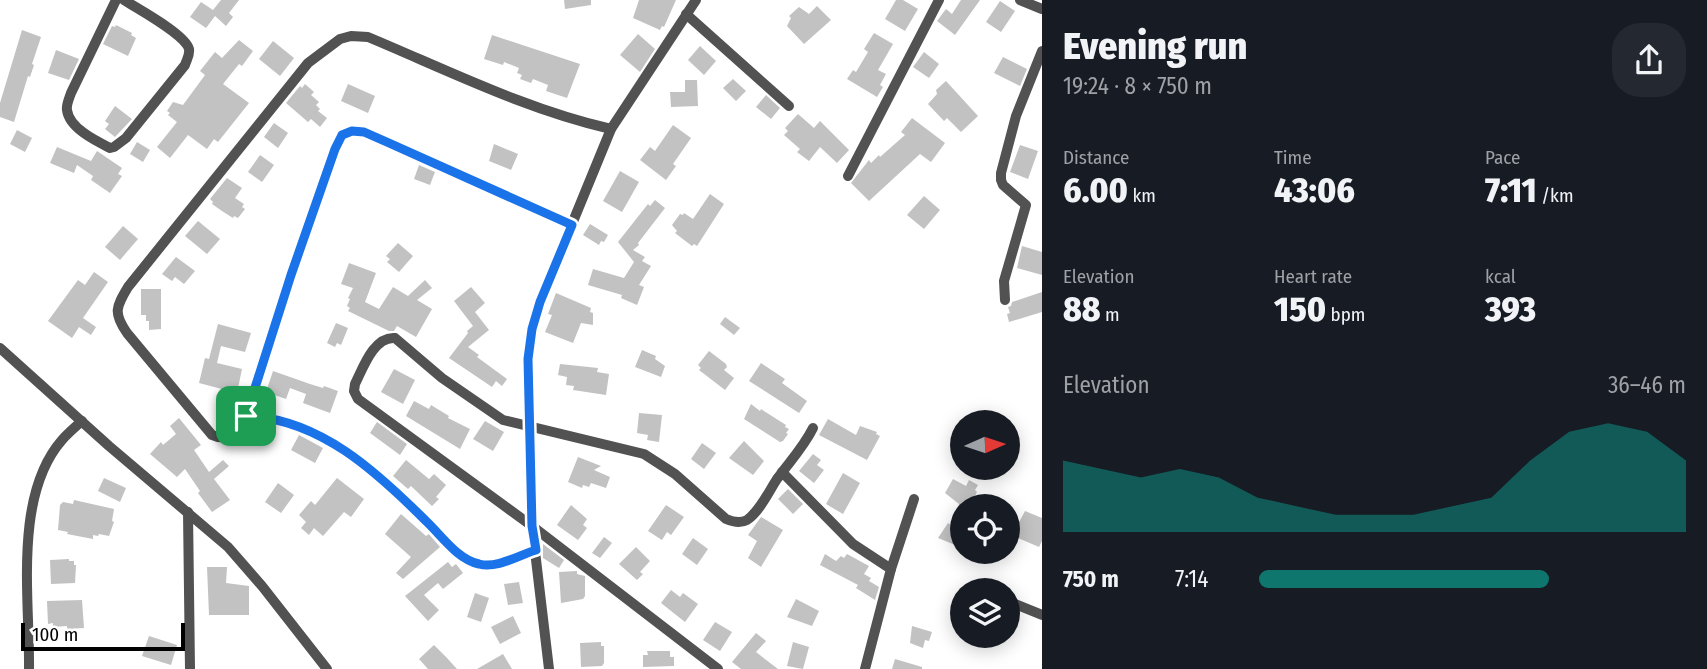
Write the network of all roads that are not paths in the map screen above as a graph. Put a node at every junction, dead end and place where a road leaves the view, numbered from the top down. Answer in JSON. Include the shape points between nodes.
{"nodes":[{"id":1,"x":116,"y":0,"type":"edge"},
{"id":2,"x":124,"y":0,"type":"edge"},
{"id":3,"x":696,"y":0,"type":"edge"},
{"id":4,"x":939,"y":0,"type":"edge"},
{"id":5,"x":1020,"y":0,"type":"edge"},
{"id":6,"x":1042,"y":9,"type":"edge"},
{"id":7,"x":686,"y":14,"type":"junction"},
{"id":8,"x":1042,"y":51,"type":"edge"},
{"id":9,"x":789,"y":106,"type":"dead end"},
{"id":10,"x":611,"y":129,"type":"junction"},
{"id":11,"x":848,"y":176,"type":"dead end"},
{"id":12,"x":572,"y":225,"type":"junction"},
{"id":13,"x":1006,"y":300,"type":"dead end"},
{"id":14,"x":0,"y":348,"type":"edge"},
{"id":15,"x":246,"y":416,"type":"junction"},
{"id":16,"x":82,"y":421,"type":"junction"},
{"id":17,"x":529,"y":424,"type":"junction"},
{"id":18,"x":813,"y":428,"type":"dead end"},
{"id":19,"x":782,"y":472,"type":"junction"},
{"id":20,"x":914,"y":499,"type":"dead end"},
{"id":21,"x":188,"y":512,"type":"junction"},
{"id":22,"x":532,"y":526,"type":"junction"},
{"id":23,"x":536,"y":550,"type":"junction"},
{"id":24,"x":891,"y":569,"type":"junction"},
{"id":25,"x":1020,"y":606,"type":"edge"},
{"id":26,"x":1042,"y":615,"type":"edge"},
{"id":27,"x":29,"y":669,"type":"edge"},
{"id":28,"x":190,"y":669,"type":"edge"},
{"id":29,"x":327,"y":669,"type":"edge"},
{"id":30,"x":550,"y":669,"type":"edge"},
{"id":31,"x":718,"y":669,"type":"edge"},
{"id":32,"x":865,"y":669,"type":"edge"}],
"edges":[{"from":1,"to":2,"type":"street","via":[[67,110],[82,131],[110,148],[126,138],[190,54],[181,37]]},
{"from":3,"to":7,"type":"street"},
{"from":4,"to":11,"type":"street"},
{"from":5,"to":6,"type":"street"},
{"from":7,"to":9,"type":"street"},
{"from":7,"to":10,"type":"street"},
{"from":8,"to":13,"type":"street","via":[[1016,116],[1001,173],[1003,184],[1026,205],[1005,274]]},
{"from":10,"to":12,"type":"street"},
{"from":10,"to":15,"type":"street","via":[[505,94],[368,37],[351,36],[327,47],[245,138],[118,304],[119,321],[127,333],[212,435],[229,436]]},
{"from":12,"to":15,"type":"street","via":[[364,132],[347,132],[335,149]]},
{"from":12,"to":17,"type":"street","via":[[532,329]]},
{"from":14,"to":16,"type":"street"},
{"from":15,"to":23,"type":"street","via":[[311,430],[340,445],[464,559],[493,565]]},
{"from":16,"to":21,"type":"street"},
{"from":16,"to":27,"type":"street","via":[[46,464],[32,513]]},
{"from":17,"to":19,"type":"street","via":[[644,454],[735,523],[757,509]]},
{"from":17,"to":22,"type":"street"},
{"from":17,"to":22,"type":"street","via":[[503,420],[391,337],[379,343],[353,388],[358,399]]},
{"from":18,"to":19,"type":"street"},
{"from":19,"to":24,"type":"street","via":[[853,544]]},
{"from":20,"to":24,"type":"street"},
{"from":21,"to":28,"type":"street"},
{"from":21,"to":29,"type":"street","via":[[228,547]]},
{"from":22,"to":23,"type":"street"},
{"from":22,"to":31,"type":"street"},
{"from":23,"to":30,"type":"street"},
{"from":24,"to":32,"type":"street"},
{"from":25,"to":26,"type":"street"}]}
